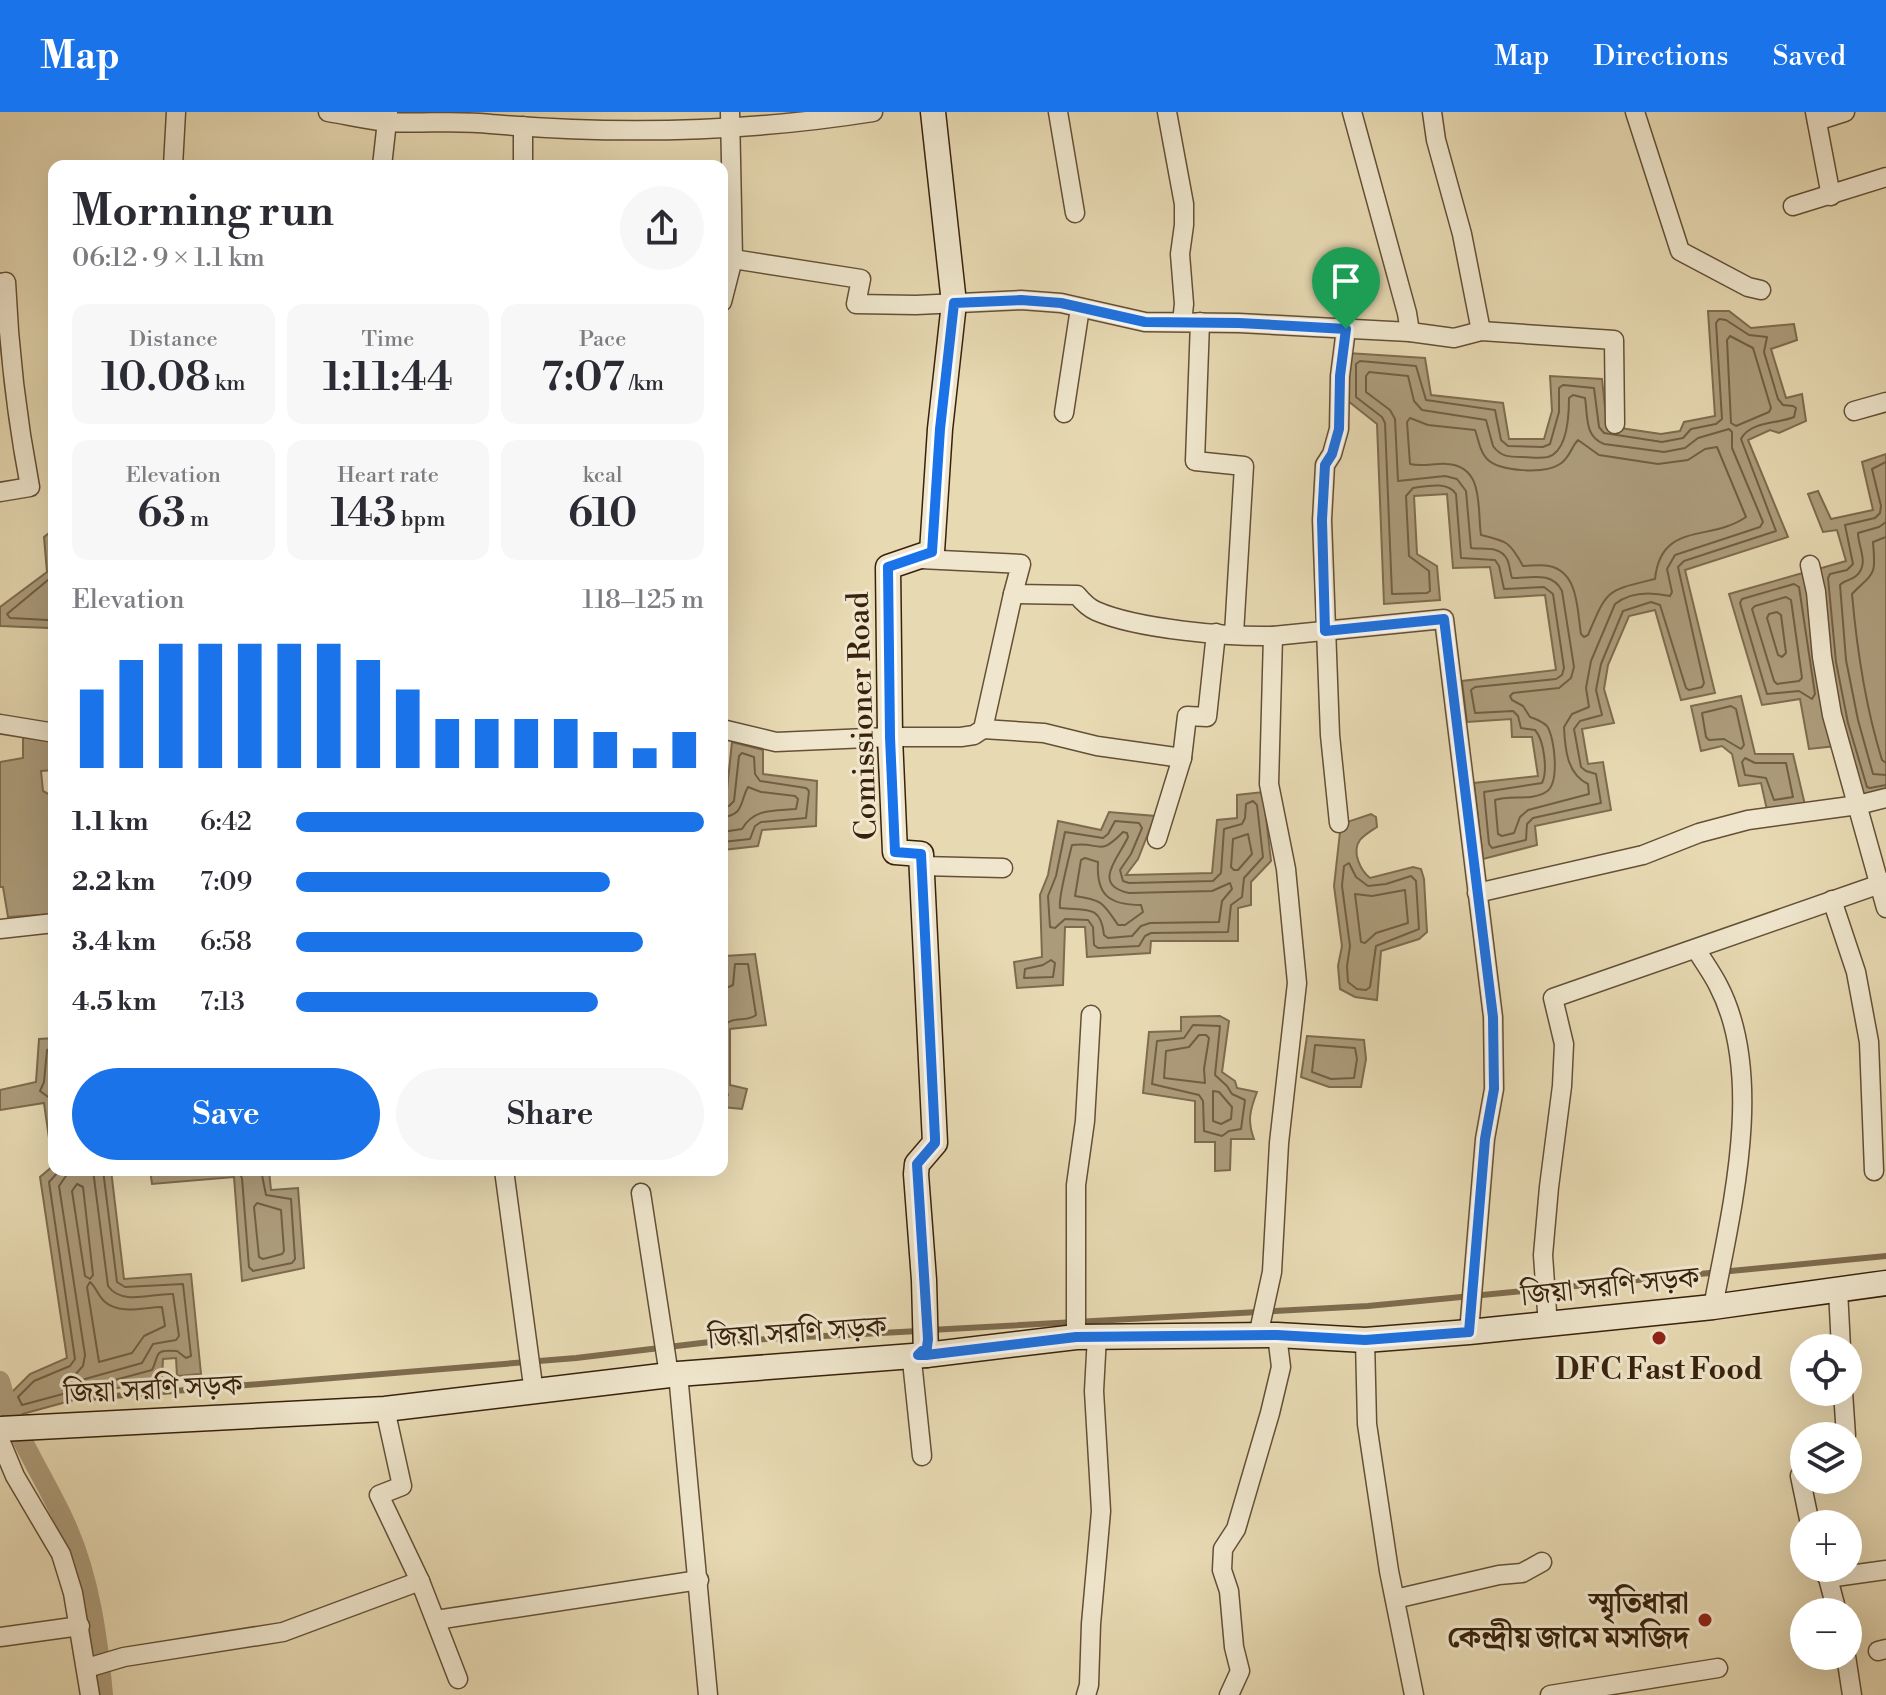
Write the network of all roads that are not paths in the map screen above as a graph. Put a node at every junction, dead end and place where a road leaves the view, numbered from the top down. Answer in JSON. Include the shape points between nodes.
{"nodes":[{"id":1,"x":176,"y":112,"type":"edge"},
{"id":2,"x":328,"y":112,"type":"edge"},
{"id":3,"x":873,"y":112,"type":"edge"},
{"id":4,"x":933,"y":112,"type":"edge"},
{"id":5,"x":1058,"y":112,"type":"edge"},
{"id":6,"x":1167,"y":112,"type":"edge"},
{"id":7,"x":1352,"y":112,"type":"edge"},
{"id":8,"x":1432,"y":112,"type":"edge"},
{"id":9,"x":1635,"y":112,"type":"edge"},
{"id":10,"x":1845,"y":112,"type":"edge"},
{"id":11,"x":387,"y":117,"type":"edge"},
{"id":12,"x":1816,"y":117,"type":"edge"},
{"id":13,"x":490,"y":118,"type":"edge"},
{"id":14,"x":730,"y":120,"type":"edge"},
{"id":15,"x":523,"y":126,"type":"junction"},
{"id":16,"x":173,"y":160,"type":"edge"},
{"id":17,"x":383,"y":160,"type":"edge"},
{"id":18,"x":523,"y":160,"type":"edge"},
{"id":19,"x":1886,"y":177,"type":"edge"},
{"id":20,"x":1831,"y":196,"type":"junction"},
{"id":21,"x":1793,"y":206,"type":"dead end"},
{"id":22,"x":1075,"y":213,"type":"dead end"},
{"id":23,"x":733,"y":259,"type":"junction"},
{"id":24,"x":728,"y":279,"type":"edge"},
{"id":25,"x":0,"y":283,"type":"edge"},
{"id":26,"x":1761,"y":290,"type":"dead end"},
{"id":27,"x":954,"y":303,"type":"junction"},
{"id":28,"x":1080,"y":308,"type":"junction"},
{"id":29,"x":1191,"y":322,"type":"junction"},
{"id":30,"x":1346,"y":329,"type":"junction"},
{"id":31,"x":1481,"y":331,"type":"junction"},
{"id":32,"x":1410,"y":332,"type":"junction"},
{"id":33,"x":4,"y":335,"type":"edge"},
{"id":34,"x":1886,"y":402,"type":"edge"},
{"id":35,"x":1854,"y":411,"type":"dead end"},
{"id":36,"x":1064,"y":413,"type":"dead end"},
{"id":37,"x":1615,"y":424,"type":"dead end"},
{"id":38,"x":0,"y":492,"type":"edge"},
{"id":39,"x":911,"y":559,"type":"junction"},
{"id":40,"x":1810,"y":565,"type":"dead end"},
{"id":41,"x":1013,"y":594,"type":"junction"},
{"id":42,"x":1325,"y":631,"type":"junction"},
{"id":43,"x":1225,"y":634,"type":"junction"},
{"id":44,"x":1273,"y":636,"type":"junction"},
{"id":45,"x":0,"y":724,"type":"edge"},
{"id":46,"x":983,"y":729,"type":"junction"},
{"id":47,"x":728,"y":730,"type":"edge"},
{"id":48,"x":48,"y":732,"type":"edge"},
{"id":49,"x":890,"y":737,"type":"junction"},
{"id":50,"x":1182,"y":758,"type":"junction"},
{"id":51,"x":1886,"y":798,"type":"edge"},
{"id":52,"x":1858,"y":805,"type":"junction"},
{"id":53,"x":1339,"y":823,"type":"dead end"},
{"id":54,"x":1157,"y":839,"type":"dead end"},
{"id":55,"x":921,"y":866,"type":"junction"},
{"id":56,"x":1003,"y":868,"type":"dead end"},
{"id":57,"x":1883,"y":883,"type":"edge"},
{"id":58,"x":1477,"y":893,"type":"junction"},
{"id":59,"x":1832,"y":900,"type":"junction"},
{"id":60,"x":1886,"y":908,"type":"edge"},
{"id":61,"x":48,"y":924,"type":"edge"},
{"id":62,"x":0,"y":929,"type":"edge"},
{"id":63,"x":1696,"y":949,"type":"junction"},
{"id":64,"x":1091,"y":1015,"type":"dead end"},
{"id":65,"x":1874,"y":1171,"type":"dead end"},
{"id":66,"x":505,"y":1176,"type":"edge"},
{"id":67,"x":641,"y":1193,"type":"dead end"},
{"id":68,"x":1886,"y":1283,"type":"edge"},
{"id":69,"x":1838,"y":1290,"type":"junction"},
{"id":70,"x":1713,"y":1307,"type":"junction"},
{"id":71,"x":1548,"y":1326,"type":"junction"},
{"id":72,"x":1469,"y":1332,"type":"junction"},
{"id":73,"x":1840,"y":1334,"type":"edge"},
{"id":74,"x":1086,"y":1336,"type":"junction"},
{"id":75,"x":1268,"y":1336,"type":"junction"},
{"id":76,"x":1365,"y":1340,"type":"junction"},
{"id":77,"x":922,"y":1355,"type":"junction"},
{"id":78,"x":674,"y":1374,"type":"junction"},
{"id":79,"x":534,"y":1393,"type":"junction"},
{"id":80,"x":385,"y":1409,"type":"junction"},
{"id":81,"x":2,"y":1433,"type":"edge"},
{"id":82,"x":922,"y":1456,"type":"dead end"},
{"id":83,"x":1542,"y":1562,"type":"dead end"},
{"id":84,"x":1886,"y":1570,"type":"edge"},
{"id":85,"x":1862,"y":1571,"type":"edge"},
{"id":86,"x":699,"y":1580,"type":"junction"},
{"id":87,"x":420,"y":1581,"type":"junction"},
{"id":88,"x":1395,"y":1599,"type":"junction"},
{"id":89,"x":436,"y":1620,"type":"junction"},
{"id":90,"x":80,"y":1626,"type":"junction"},
{"id":91,"x":0,"y":1637,"type":"edge"},
{"id":92,"x":88,"y":1668,"type":"junction"},
{"id":93,"x":1718,"y":1668,"type":"dead end"},
{"id":94,"x":1848,"y":1670,"type":"edge"},
{"id":95,"x":458,"y":1679,"type":"dead end"},
{"id":96,"x":90,"y":1695,"type":"edge"},
{"id":97,"x":708,"y":1695,"type":"edge"},
{"id":98,"x":1086,"y":1695,"type":"edge"},
{"id":99,"x":1229,"y":1695,"type":"edge"},
{"id":100,"x":1414,"y":1695,"type":"edge"},
{"id":101,"x":1550,"y":1695,"type":"edge"},
{"id":102,"x":1852,"y":1695,"type":"edge"}],
"edges":[{"from":1,"to":16,"type":"street"},
{"from":2,"to":11,"type":"street"},
{"from":3,"to":14,"type":"street","via":[[817,121]]},
{"from":4,"to":27,"type":"main road","name":"Comissioner Road"},
{"from":5,"to":22,"type":"street"},
{"from":6,"to":29,"type":"street","via":[[1184,204],[1180,254],[1184,304]]},
{"from":7,"to":32,"type":"street"},
{"from":8,"to":31,"type":"street"},
{"from":9,"to":26,"type":"street","via":[[1680,251]]},
{"from":10,"to":12,"type":"street"},
{"from":11,"to":13,"type":"street"},
{"from":11,"to":17,"type":"street"},
{"from":12,"to":20,"type":"street"},
{"from":13,"to":15,"type":"street"},
{"from":14,"to":15,"type":"street","via":[[631,131]]},
{"from":14,"to":23,"type":"street"},
{"from":15,"to":18,"type":"street"},
{"from":19,"to":20,"type":"street"},
{"from":20,"to":21,"type":"street"},
{"from":23,"to":24,"type":"street"},
{"from":23,"to":27,"type":"street","via":[[861,279],[856,304]]},
{"from":25,"to":33,"type":"street","via":[[6,282]]},
{"from":27,"to":28,"type":"street","via":[[1021,300]]},
{"from":27,"to":39,"type":"main road","name":"Comissioner Road","via":[[932,552]]},
{"from":28,"to":29,"type":"street","via":[[1145,322]]},
{"from":28,"to":36,"type":"street"},
{"from":29,"to":30,"type":"street"},
{"from":29,"to":43,"type":"street","via":[[1195,461],[1244,466]]},
{"from":30,"to":32,"type":"street"},
{"from":30,"to":42,"type":"street","via":[[1339,429],[1325,465]]},
{"from":31,"to":32,"type":"street","via":[[1454,338]]},
{"from":31,"to":37,"type":"street","via":[[1614,340]]},
{"from":33,"to":38,"type":"street","via":[[30,487]]},
{"from":34,"to":35,"type":"street"},
{"from":39,"to":41,"type":"street","via":[[1021,564]]},
{"from":39,"to":49,"type":"main road","name":"Comissioner Road","via":[[888,567]]},
{"from":40,"to":52,"type":"street","via":[[1832,715]]},
{"from":41,"to":43,"type":"street","via":[[1077,595],[1093,610],[1133,622]]},
{"from":41,"to":46,"type":"street"},
{"from":42,"to":44,"type":"street"},
{"from":42,"to":53,"type":"street"},
{"from":42,"to":58,"type":"street","via":[[1444,619]]},
{"from":43,"to":44,"type":"street"},
{"from":43,"to":50,"type":"street","via":[[1207,717],[1187,716]]},
{"from":44,"to":75,"type":"street","via":[[1269,784],[1286,869],[1297,983],[1279,1143]]},
{"from":45,"to":48,"type":"street"},
{"from":46,"to":49,"type":"street","via":[[961,737]]},
{"from":46,"to":50,"type":"street","via":[[1044,733]]},
{"from":47,"to":49,"type":"street","via":[[776,742]]},
{"from":49,"to":55,"type":"main road","name":"Comissioner Road","via":[[895,852],[921,854]]},
{"from":50,"to":54,"type":"street"},
{"from":51,"to":52,"type":"street"},
{"from":52,"to":57,"type":"street"},
{"from":52,"to":58,"type":"street","via":[[1748,820],[1643,855]]},
{"from":55,"to":56,"type":"street"},
{"from":55,"to":77,"type":"main road","via":[[935,1138],[916,1174],[928,1339]]},
{"from":57,"to":59,"type":"street"},
{"from":57,"to":60,"type":"street"},
{"from":58,"to":72,"type":"street","via":[[1493,1017],[1494,1089]]},
{"from":59,"to":63,"type":"street"},
{"from":59,"to":65,"type":"street","via":[[1856,972],[1869,1042]]},
{"from":61,"to":62,"type":"street"},
{"from":63,"to":70,"type":"street","via":[[1719,987],[1742,1072],[1736,1181]]},
{"from":63,"to":71,"type":"street","via":[[1553,998],[1564,1044],[1543,1255]]},
{"from":64,"to":74,"type":"street","via":[[1076,1185]]},
{"from":66,"to":79,"type":"street"},
{"from":67,"to":78,"type":"street"},
{"from":68,"to":69,"type":"main road","name":"জিয়া সরণি সড়ক"},
{"from":69,"to":70,"type":"main road","name":"জিয়া সরণি সড়ক"},
{"from":69,"to":73,"type":"street"},
{"from":70,"to":71,"type":"main road","name":"জিয়া সরণি সড়ক"},
{"from":71,"to":72,"type":"main road","name":"জিয়া সরণি সড়ক"},
{"from":72,"to":76,"type":"main road","name":"জিয়া সরণি সড়ক"},
{"from":74,"to":75,"type":"main road","name":"জিয়া সরণি সড়ক"},
{"from":74,"to":77,"type":"main road","name":"জিয়া সরণি সড়ক"},
{"from":74,"to":98,"type":"street","via":[[1101,1511]]},
{"from":75,"to":76,"type":"main road","name":"জিয়া সরণি সড়ক"},
{"from":75,"to":99,"type":"street","via":[[1281,1367],[1236,1529],[1223,1549],[1240,1671]]},
{"from":76,"to":88,"type":"street","via":[[1367,1424]]},
{"from":77,"to":78,"type":"main road","name":"জিয়া সরণি সড়ক"},
{"from":77,"to":82,"type":"street","via":[[912,1361]]},
{"from":78,"to":79,"type":"main road","name":"জিয়া সরণি সড়ক"},
{"from":78,"to":86,"type":"street"},
{"from":79,"to":80,"type":"main road","name":"জিয়া সরণি সড়ক"},
{"from":80,"to":81,"type":"main road","name":"জিয়া সরণি সড়ক"},
{"from":80,"to":87,"type":"street","via":[[402,1486],[379,1495]]},
{"from":81,"to":90,"type":"street","via":[[15,1476],[61,1554]]},
{"from":83,"to":88,"type":"street","via":[[1522,1573]]},
{"from":84,"to":85,"type":"street"},
{"from":86,"to":89,"type":"street"},
{"from":86,"to":97,"type":"street"},
{"from":87,"to":89,"type":"street"},
{"from":87,"to":92,"type":"street","via":[[283,1632],[124,1657]]},
{"from":88,"to":100,"type":"street"},
{"from":89,"to":95,"type":"street"},
{"from":90,"to":91,"type":"street"},
{"from":90,"to":92,"type":"street"},
{"from":92,"to":96,"type":"street"},
{"from":93,"to":101,"type":"street"},
{"from":94,"to":102,"type":"street"}]}
